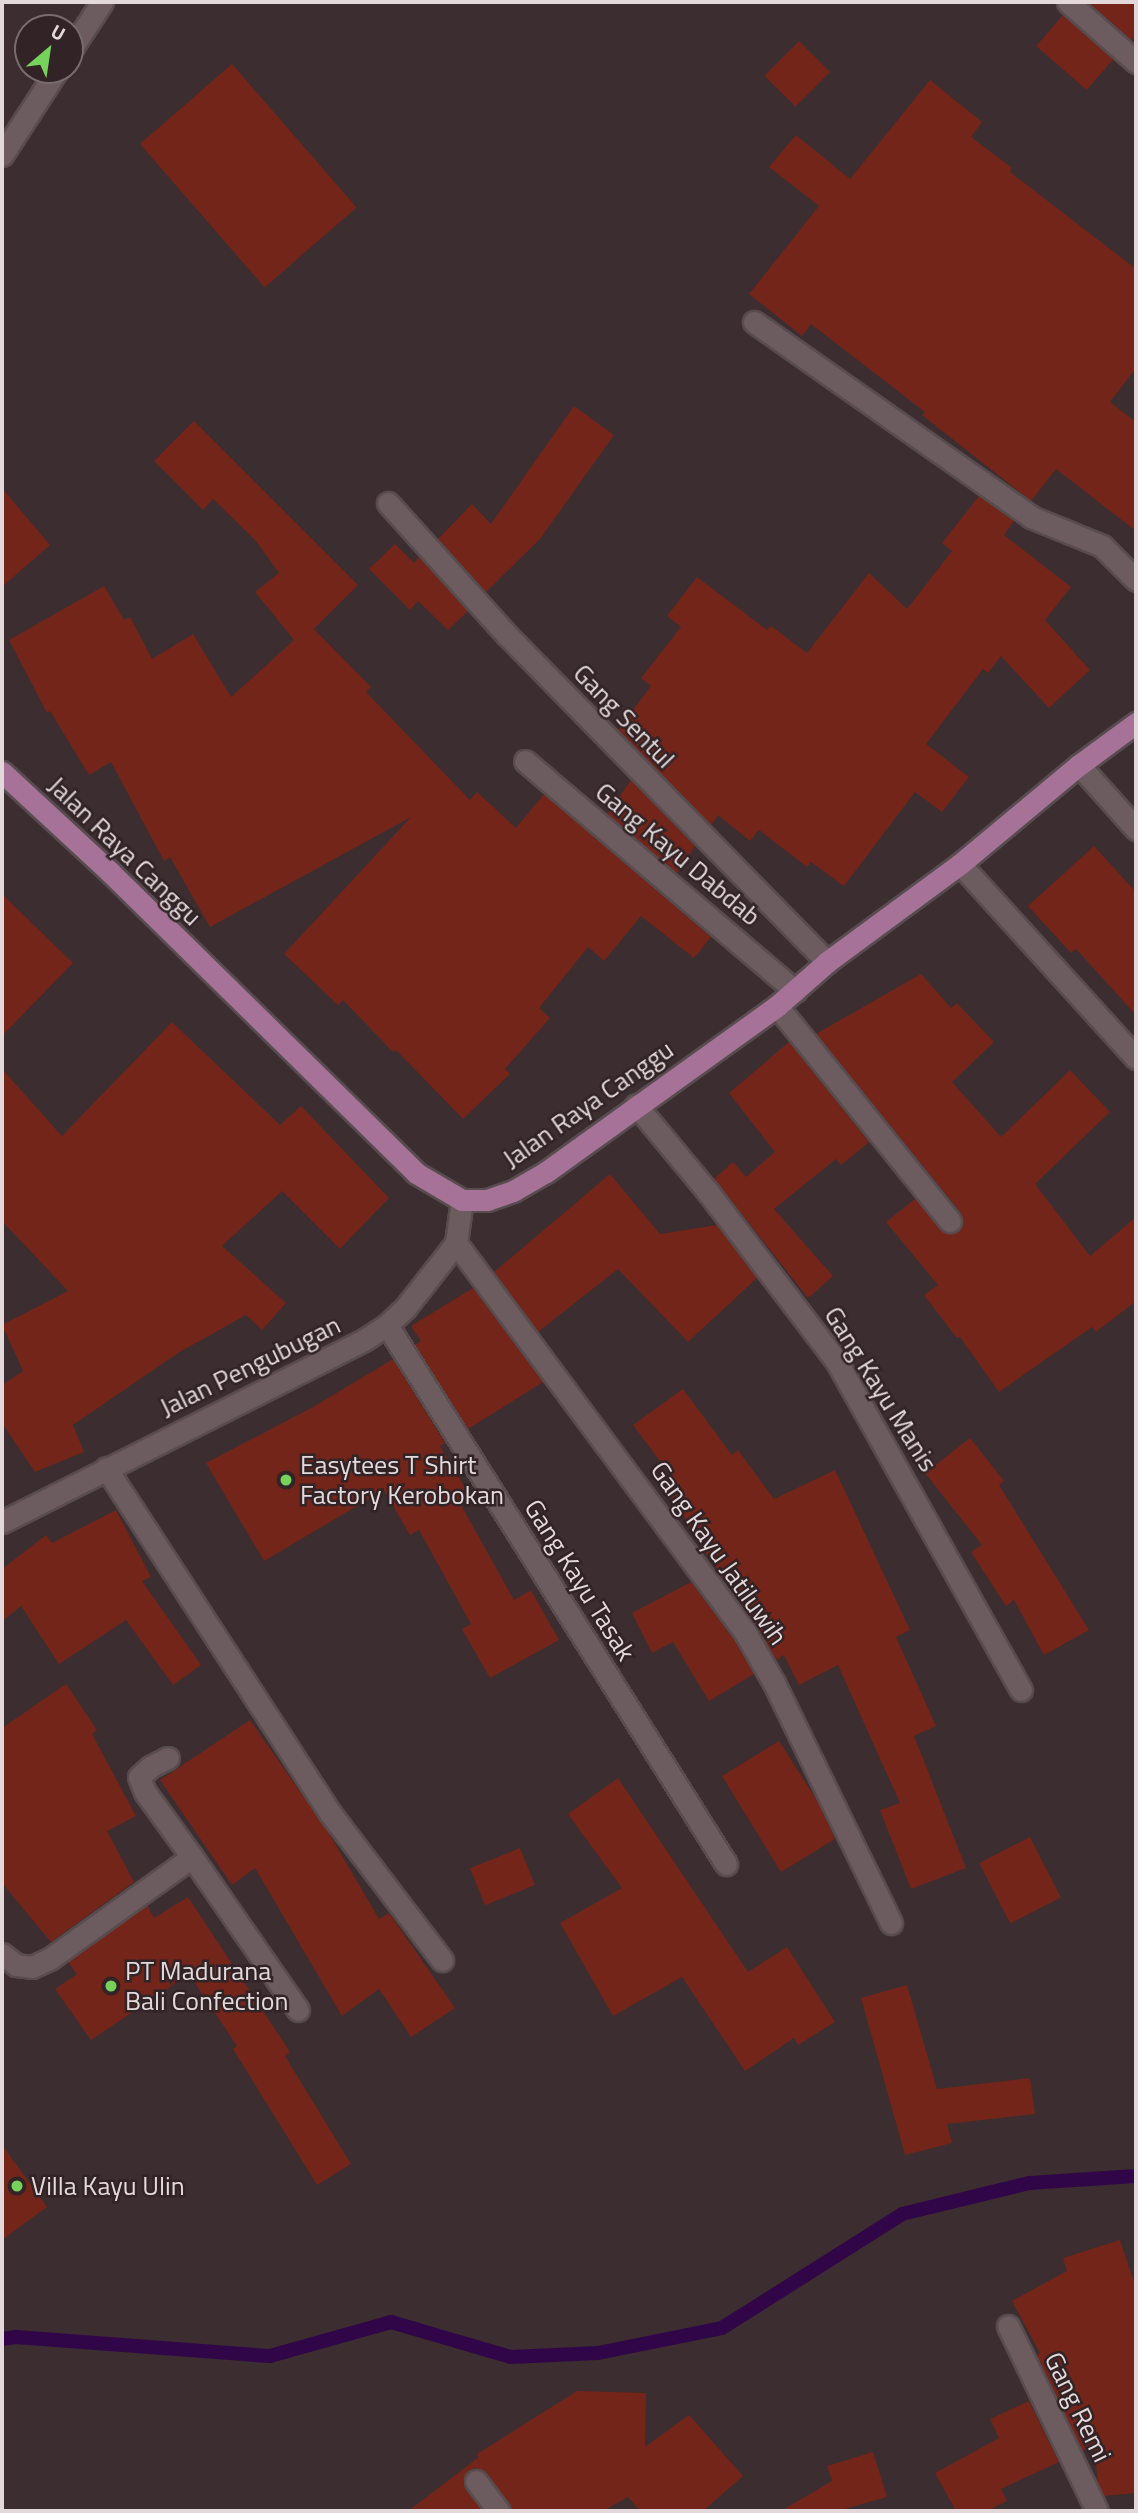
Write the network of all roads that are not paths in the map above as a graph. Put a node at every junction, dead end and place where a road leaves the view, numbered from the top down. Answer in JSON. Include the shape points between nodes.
{"nodes":[{"id":1,"x":102,"y":2,"type":"edge"},
{"id":2,"x":1068,"y":2,"type":"edge"},
{"id":3,"x":84,"y":30,"type":"edge"},
{"id":4,"x":1136,"y":62,"type":"edge"},
{"id":5,"x":48,"y":84,"type":"edge"},
{"id":6,"x":2,"y":155,"type":"edge"},
{"id":7,"x":754,"y":322,"type":"dead end"},
{"id":8,"x":388,"y":503,"type":"dead end"},
{"id":9,"x":1136,"y":580,"type":"edge"},
{"id":10,"x":1136,"y":723,"type":"edge"},
{"id":11,"x":525,"y":761,"type":"dead end"},
{"id":12,"x":1079,"y":765,"type":"junction"},
{"id":13,"x":2,"y":772,"type":"edge"},
{"id":14,"x":1136,"y":829,"type":"edge"},
{"id":15,"x":960,"y":863,"type":"junction"},
{"id":16,"x":827,"y":962,"type":"junction"},
{"id":17,"x":795,"y":991,"type":"junction"},
{"id":18,"x":777,"y":1006,"type":"junction"},
{"id":19,"x":1136,"y":1058,"type":"edge"},
{"id":20,"x":636,"y":1105,"type":"junction"},
{"id":21,"x":462,"y":1200,"type":"junction"},
{"id":22,"x":950,"y":1221,"type":"dead end"},
{"id":23,"x":456,"y":1243,"type":"junction"},
{"id":24,"x":387,"y":1325,"type":"junction"},
{"id":25,"x":106,"y":1468,"type":"junction"},
{"id":26,"x":4,"y":1516,"type":"edge"},
{"id":27,"x":1021,"y":1690,"type":"dead end"},
{"id":28,"x":168,"y":1758,"type":"dead end"},
{"id":29,"x":192,"y":1857,"type":"junction"},
{"id":30,"x":726,"y":1864,"type":"dead end"},
{"id":31,"x":891,"y":1923,"type":"dead end"},
{"id":32,"x":2,"y":1954,"type":"edge"},
{"id":33,"x":442,"y":1960,"type":"dead end"},
{"id":34,"x":298,"y":2010,"type":"dead end"},
{"id":35,"x":1009,"y":2326,"type":"dead end"},
{"id":36,"x":476,"y":2481,"type":"dead end"},
{"id":37,"x":499,"y":2511,"type":"edge"},
{"id":38,"x":1097,"y":2511,"type":"edge"}],
"edges":[{"from":1,"to":3,"type":"street"},
{"from":2,"to":4,"type":"street"},
{"from":5,"to":6,"type":"street"},
{"from":7,"to":9,"type":"street","via":[[1031,517],[1102,546]]},
{"from":8,"to":16,"type":"street","name":"Gang Sentul","via":[[507,635]]},
{"from":10,"to":12,"type":"main road","name":"Jalan Raya Canggu"},
{"from":11,"to":17,"type":"street","name":"Gang Kayu Dabdab"},
{"from":12,"to":14,"type":"street"},
{"from":12,"to":15,"type":"main road","name":"Jalan Raya Canggu"},
{"from":13,"to":21,"type":"main road","name":"Jalan Raya Canggu","via":[[416,1173]]},
{"from":15,"to":16,"type":"main road","name":"Jalan Raya Canggu"},
{"from":15,"to":19,"type":"street"},
{"from":16,"to":17,"type":"main road","name":"Jalan Raya Canggu"},
{"from":17,"to":18,"type":"main road","name":"Jalan Raya Canggu"},
{"from":18,"to":20,"type":"main road","name":"Jalan Raya Canggu"},
{"from":18,"to":22,"type":"street"},
{"from":20,"to":21,"type":"main road","name":"Jalan Raya Canggu","via":[[513,1191],[487,1200]]},
{"from":20,"to":27,"type":"street","name":"Gang Kayu Manis","via":[[837,1362]]},
{"from":21,"to":23,"type":"street"},
{"from":23,"to":24,"type":"street","name":"Jalan Pengubugan"},
{"from":23,"to":31,"type":"street","name":"Gang Kayu Jatiluwih","via":[[746,1634]]},
{"from":24,"to":25,"type":"street","name":"Jalan Pengubugan"},
{"from":24,"to":30,"type":"street","name":"Gang Kayu Tasak"},
{"from":25,"to":26,"type":"street","name":"Jalan Pengubugan"},
{"from":25,"to":33,"type":"street","via":[[330,1813]]},
{"from":28,"to":29,"type":"street","via":[[139,1777]]},
{"from":29,"to":32,"type":"street","via":[[51,1958],[32,1967],[16,1965]]},
{"from":29,"to":34,"type":"street"},
{"from":35,"to":38,"type":"street","name":"Gang Remi"},
{"from":36,"to":37,"type":"street"}]}
